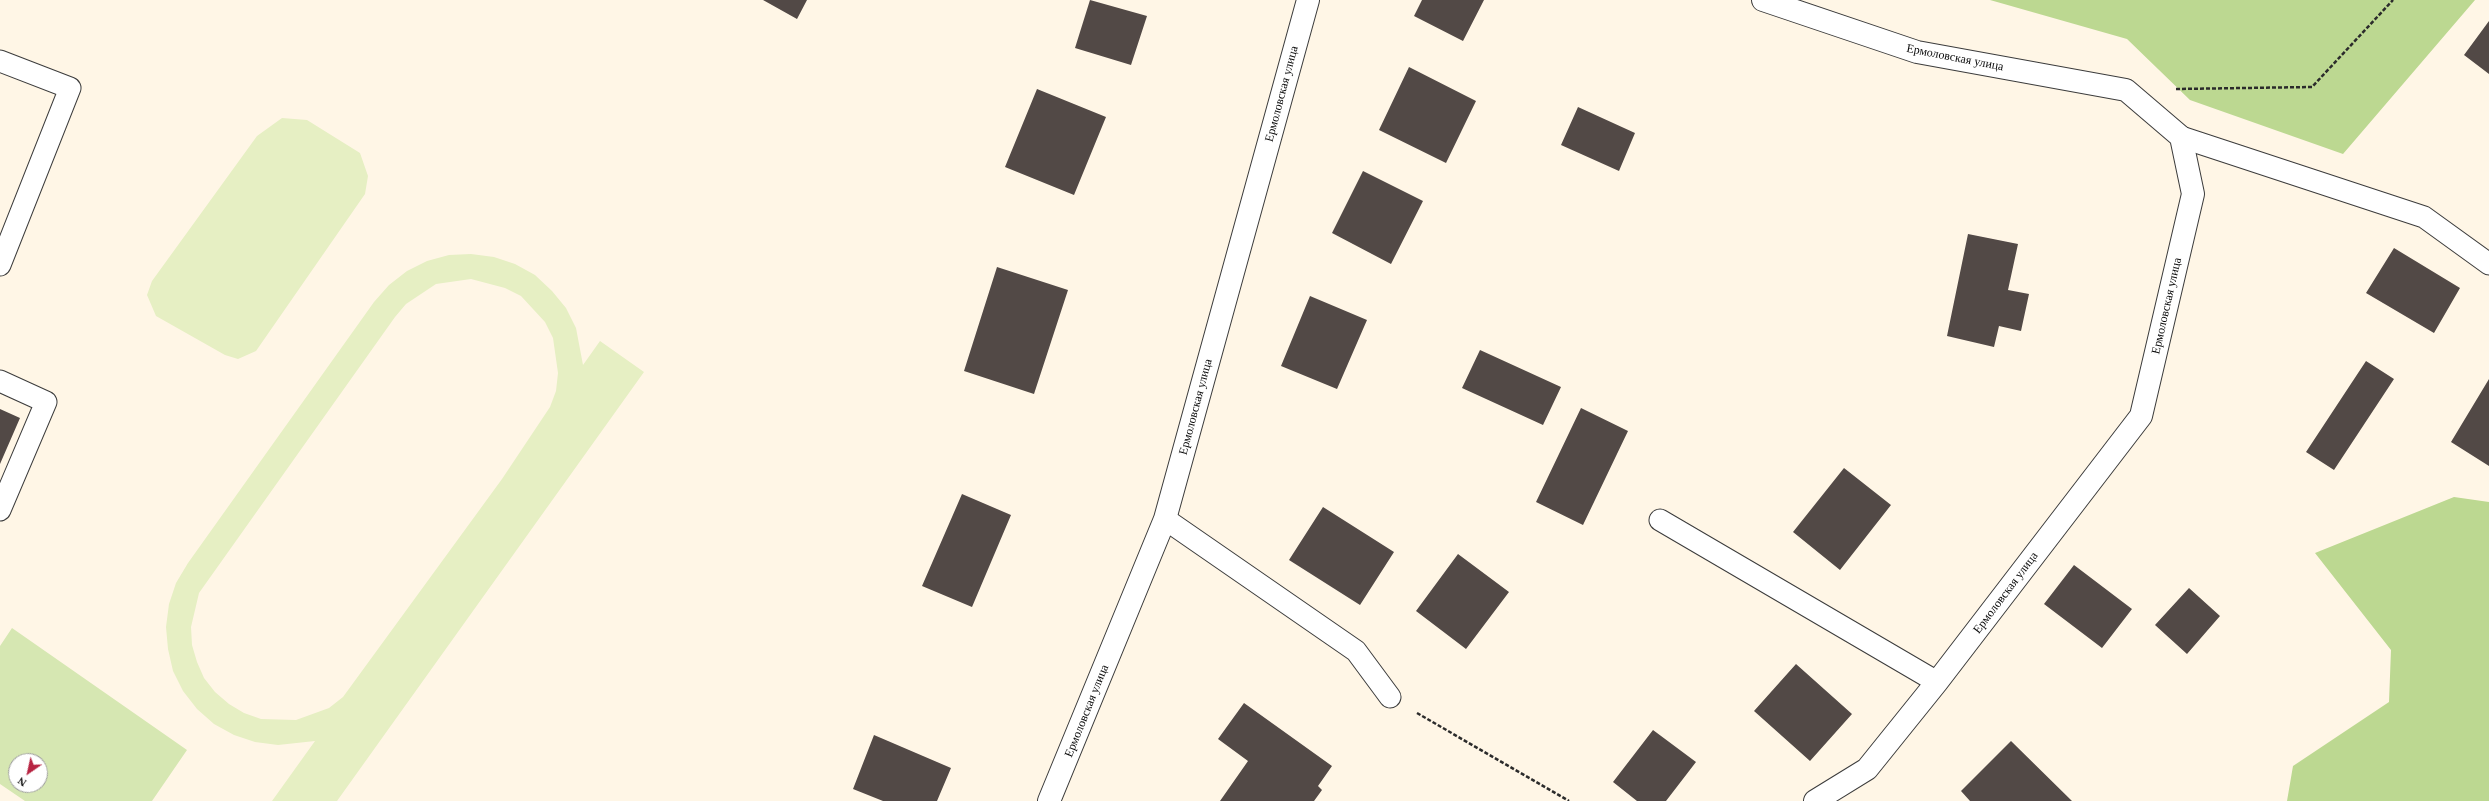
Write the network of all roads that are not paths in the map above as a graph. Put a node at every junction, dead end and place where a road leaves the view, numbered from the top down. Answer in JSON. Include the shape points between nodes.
{"nodes":[{"id":1,"x":1308,"y":0,"type":"edge"},
{"id":2,"x":1763,"y":0,"type":"edge"},
{"id":3,"x":0,"y":61,"type":"edge"},
{"id":4,"x":2181,"y":137,"type":"junction"},
{"id":5,"x":0,"y":264,"type":"edge"},
{"id":6,"x":2489,"y":264,"type":"edge"},
{"id":7,"x":0,"y":381,"type":"edge"},
{"id":8,"x":0,"y":510,"type":"edge"},
{"id":9,"x":1166,"y":519,"type":"junction"},
{"id":10,"x":1660,"y":520,"type":"dead end"},
{"id":11,"x":1937,"y":682,"type":"junction"},
{"id":12,"x":1390,"y":697,"type":"road end"},
{"id":13,"x":1049,"y":801,"type":"edge"},
{"id":14,"x":1815,"y":801,"type":"edge"}],
"edges":[{"from":1,"to":9,"type":"street","name":"Ермоловская улица"},
{"from":2,"to":4,"type":"street","name":"Ермоловская улица","via":[[1916,52],[2126,90]]},
{"from":3,"to":5,"type":"lane","via":[[70,88]]},
{"from":4,"to":6,"type":"lane","via":[[2424,217]]},
{"from":4,"to":11,"type":"street","name":"Ермоловская улица","via":[[2192,194],[2141,416]]},
{"from":7,"to":8,"type":"lane","via":[[46,402]]},
{"from":9,"to":12,"type":"lane","via":[[1356,651]]},
{"from":9,"to":13,"type":"street","name":"Ермоловская улица"},
{"from":10,"to":11,"type":"lane"},
{"from":11,"to":14,"type":"street","name":"Ермоловская улица","via":[[1867,769]]}]}
